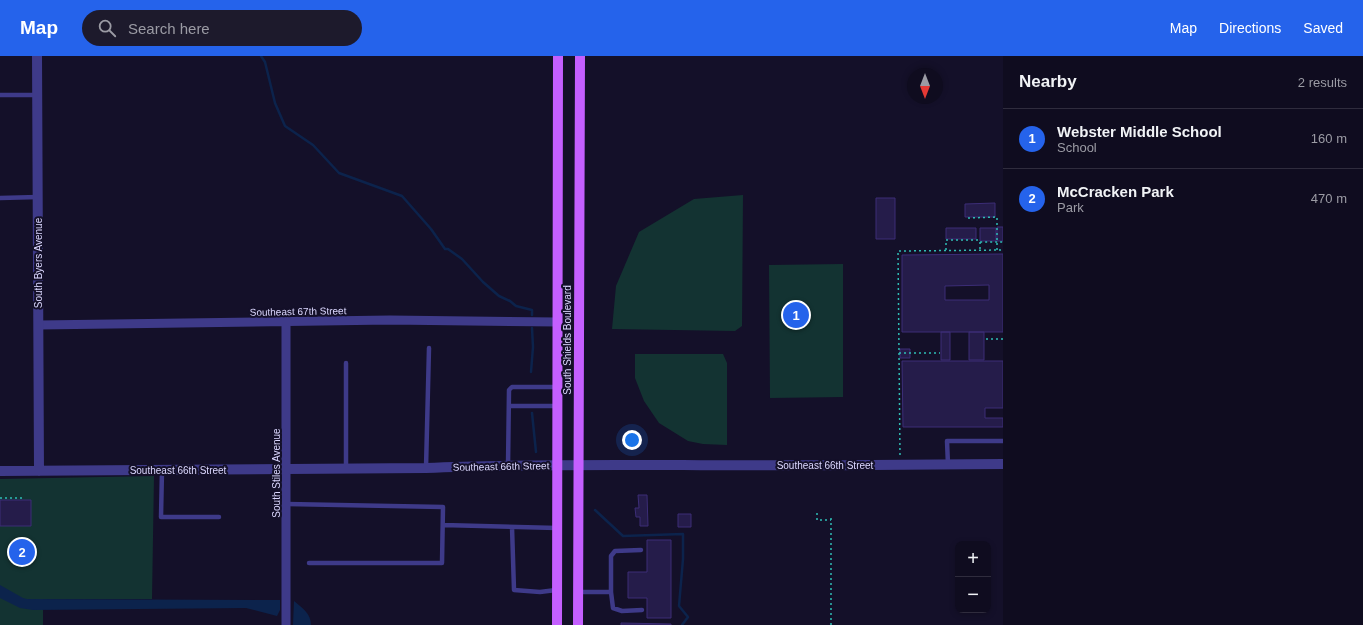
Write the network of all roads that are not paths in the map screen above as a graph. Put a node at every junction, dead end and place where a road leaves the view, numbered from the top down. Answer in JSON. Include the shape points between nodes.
{"nodes":[{"id":1,"x":37,"y":56,"type":"edge"},
{"id":2,"x":558,"y":56,"type":"edge"},
{"id":3,"x":580,"y":56,"type":"edge"},
{"id":4,"x":0,"y":95,"type":"edge"},
{"id":5,"x":37,"y":95,"type":"junction"},
{"id":6,"x":38,"y":196,"type":"junction"},
{"id":7,"x":0,"y":198,"type":"edge"},
{"id":8,"x":286,"y":322,"type":"junction"},
{"id":9,"x":558,"y":322,"type":"junction"},
{"id":10,"x":39,"y":325,"type":"junction"},
{"id":11,"x":429,"y":348,"type":"dead end"},
{"id":12,"x":346,"y":363,"type":"dead end"},
{"id":13,"x":558,"y":387,"type":"junction"},
{"id":14,"x":509,"y":406,"type":"junction"},
{"id":15,"x":558,"y":406,"type":"junction"},
{"id":16,"x":1003,"y":441,"type":"edge"},
{"id":17,"x":1003,"y":464,"type":"edge"},
{"id":18,"x":557,"y":465,"type":"junction"},
{"id":19,"x":580,"y":465,"type":"junction"},
{"id":20,"x":948,"y":465,"type":"junction"},
{"id":21,"x":508,"y":466,"type":"junction"},
{"id":22,"x":346,"y":468,"type":"junction"},
{"id":23,"x":426,"y":468,"type":"junction"},
{"id":24,"x":287,"y":469,"type":"junction"},
{"id":25,"x":39,"y":470,"type":"junction"},
{"id":26,"x":162,"y":470,"type":"junction"},
{"id":27,"x":0,"y":471,"type":"edge"},
{"id":28,"x":287,"y":504,"type":"junction"},
{"id":29,"x":219,"y":516,"type":"dead end"},
{"id":30,"x":443,"y":525,"type":"junction"},
{"id":31,"x":512,"y":527,"type":"junction"},
{"id":32,"x":557,"y":528,"type":"junction"},
{"id":33,"x":641,"y":550,"type":"dead end"},
{"id":34,"x":309,"y":563,"type":"dead end"},
{"id":35,"x":557,"y":590,"type":"junction"},
{"id":36,"x":578,"y":592,"type":"junction"},
{"id":37,"x":611,"y":592,"type":"junction"},
{"id":38,"x":642,"y":610,"type":"dead end"},
{"id":39,"x":286,"y":625,"type":"edge"},
{"id":40,"x":557,"y":625,"type":"edge"},
{"id":41,"x":578,"y":625,"type":"edge"}],
"edges":[{"from":1,"to":5,"type":"street","name":"South Byers Avenue"},
{"from":2,"to":9,"type":"main road","name":"South Shields Boulevard"},
{"from":3,"to":19,"type":"main road","name":"South Shields Boulevard"},
{"from":4,"to":5,"type":"lane"},
{"from":5,"to":6,"type":"street","name":"South Byers Avenue"},
{"from":6,"to":7,"type":"lane"},
{"from":6,"to":10,"type":"street","name":"South Byers Avenue"},
{"from":8,"to":9,"type":"street","name":"Southeast 67th Street"},
{"from":8,"to":10,"type":"street","name":"Southeast 67th Street"},
{"from":8,"to":24,"type":"street","name":"South Stiles Avenue"},
{"from":9,"to":13,"type":"main road","name":"South Shields Boulevard"},
{"from":10,"to":25,"type":"street","name":"South Byers Avenue"},
{"from":11,"to":23,"type":"lane"},
{"from":12,"to":22,"type":"lane"},
{"from":13,"to":14,"type":"lane","via":[[512,387],[509,390]]},
{"from":13,"to":15,"type":"main road","name":"South Shields Boulevard"},
{"from":14,"to":15,"type":"lane"},
{"from":14,"to":21,"type":"lane"},
{"from":15,"to":18,"type":"main road","name":"South Shields Boulevard"},
{"from":16,"to":20,"type":"lane","via":[[947,441]]},
{"from":17,"to":20,"type":"street","name":"Southeast 66th Street"},
{"from":18,"to":19,"type":"street","name":"Southeast 66th Street"},
{"from":18,"to":21,"type":"street","name":"Southeast 66th Street"},
{"from":18,"to":32,"type":"main road","name":"South Shields Boulevard"},
{"from":19,"to":20,"type":"street","name":"Southeast 66th Street"},
{"from":19,"to":36,"type":"main road","name":"South Shields Boulevard"},
{"from":21,"to":23,"type":"street","name":"Southeast 66th Street"},
{"from":22,"to":23,"type":"street","name":"Southeast 66th Street"},
{"from":22,"to":24,"type":"street","name":"Southeast 66th Street"},
{"from":24,"to":26,"type":"street","name":"Southeast 66th Street"},
{"from":24,"to":28,"type":"street","name":"South Stiles Avenue"},
{"from":25,"to":26,"type":"street","name":"Southeast 66th Street"},
{"from":25,"to":27,"type":"street","name":"Southeast 66th Street"},
{"from":26,"to":29,"type":"lane","via":[[161,517]]},
{"from":28,"to":30,"type":"lane","via":[[443,507]]},
{"from":28,"to":39,"type":"street","name":"South Stiles Avenue"},
{"from":30,"to":31,"type":"lane"},
{"from":30,"to":34,"type":"lane","via":[[442,563]]},
{"from":31,"to":32,"type":"lane"},
{"from":31,"to":35,"type":"lane","via":[[514,590]]},
{"from":32,"to":35,"type":"main road","name":"South Shields Boulevard"},
{"from":33,"to":37,"type":"lane","via":[[612,552]]},
{"from":35,"to":40,"type":"main road","name":"South Shields Boulevard"},
{"from":36,"to":37,"type":"lane"},
{"from":36,"to":41,"type":"main road","name":"South Shields Boulevard"},
{"from":37,"to":38,"type":"lane","via":[[613,608],[622,611]]}]}
